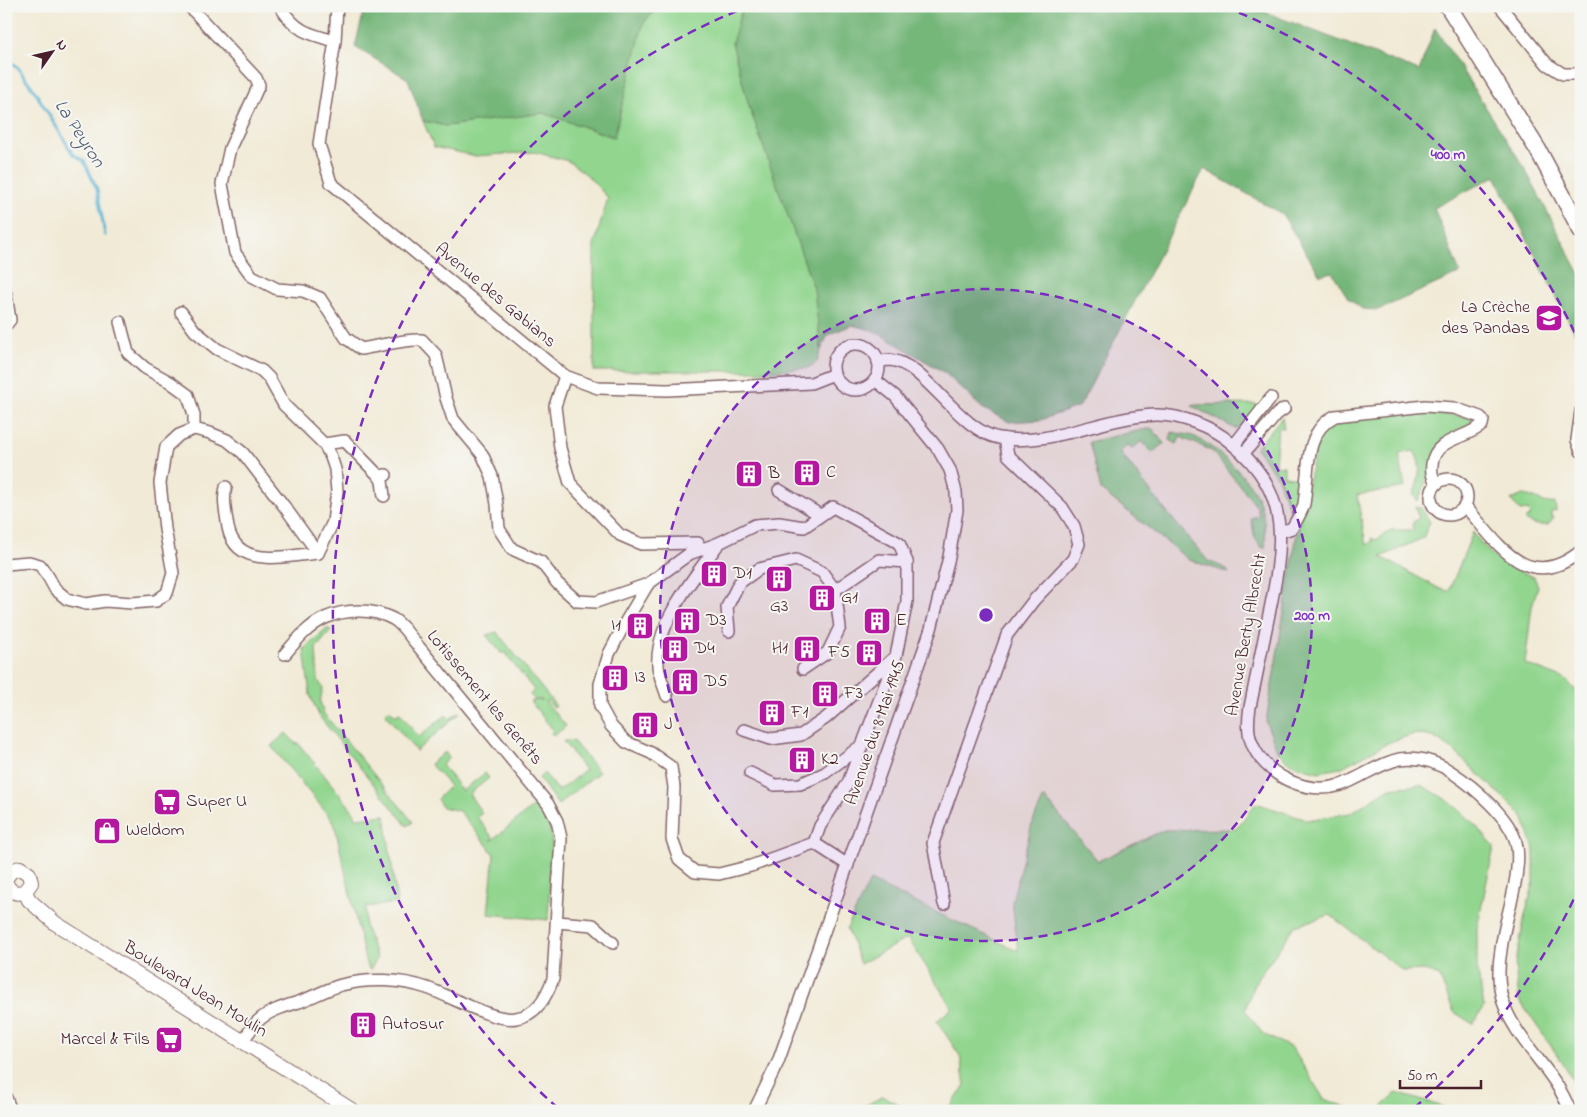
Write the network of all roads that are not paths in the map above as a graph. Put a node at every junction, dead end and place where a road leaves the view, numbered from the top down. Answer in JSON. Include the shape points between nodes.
{"nodes":[{"id":1,"x":189,"y":6,"type":"edge"},
{"id":2,"x":280,"y":6,"type":"edge"},
{"id":3,"x":337,"y":6,"type":"edge"},
{"id":4,"x":1448,"y":6,"type":"edge"},
{"id":5,"x":1500,"y":6,"type":"edge"},
{"id":6,"x":335,"y":41,"type":"junction"},
{"id":7,"x":1581,"y":72,"type":"edge"},
{"id":8,"x":1581,"y":230,"type":"edge"},
{"id":9,"x":6,"y":294,"type":"edge"},
{"id":10,"x":181,"y":312,"type":"dead end"},
{"id":11,"x":120,"y":322,"type":"dead end"},
{"id":12,"x":6,"y":325,"type":"edge"},
{"id":13,"x":878,"y":362,"type":"junction"},
{"id":14,"x":834,"y":374,"type":"junction"},
{"id":15,"x":565,"y":376,"type":"junction"},
{"id":16,"x":875,"y":380,"type":"junction"},
{"id":17,"x":1271,"y":398,"type":"dead end"},
{"id":18,"x":1284,"y":409,"type":"dead end"},
{"id":19,"x":1581,"y":411,"type":"edge"},
{"id":20,"x":194,"y":429,"type":"junction"},
{"id":21,"x":1004,"y":439,"type":"junction"},
{"id":22,"x":324,"y":444,"type":"junction"},
{"id":23,"x":1234,"y":445,"type":"junction"},
{"id":24,"x":1581,"y":451,"type":"edge"},
{"id":25,"x":1244,"y":454,"type":"junction"},
{"id":26,"x":1436,"y":483,"type":"junction"},
{"id":27,"x":226,"y":487,"type":"dead end"},
{"id":28,"x":779,"y":490,"type":"dead end"},
{"id":29,"x":384,"y":496,"type":"dead end"},
{"id":30,"x":1465,"y":506,"type":"junction"},
{"id":31,"x":820,"y":514,"type":"junction"},
{"id":32,"x":1280,"y":532,"type":"junction"},
{"id":33,"x":719,"y":543,"type":"junction"},
{"id":34,"x":1581,"y":551,"type":"edge"},
{"id":35,"x":318,"y":553,"type":"junction"},
{"id":36,"x":689,"y":554,"type":"junction"},
{"id":37,"x":907,"y":562,"type":"junction"},
{"id":38,"x":6,"y":564,"type":"edge"},
{"id":39,"x":648,"y":584,"type":"junction"},
{"id":40,"x":835,"y":590,"type":"junction"},
{"id":41,"x":730,"y":631,"type":"dead end"},
{"id":42,"x":284,"y":654,"type":"dead end"},
{"id":43,"x":896,"y":656,"type":"junction"},
{"id":44,"x":803,"y":669,"type":"dead end"},
{"id":45,"x":667,"y":696,"type":"dead end"},
{"id":46,"x":744,"y":730,"type":"dead end"},
{"id":47,"x":863,"y":744,"type":"junction"},
{"id":48,"x":750,"y":773,"type":"dead end"},
{"id":49,"x":814,"y":843,"type":"junction"},
{"id":50,"x":848,"y":865,"type":"junction"},
{"id":51,"x":7,"y":878,"type":"edge"},
{"id":52,"x":25,"y":891,"type":"junction"},
{"id":53,"x":944,"y":904,"type":"dead end"},
{"id":54,"x":557,"y":922,"type":"junction"},
{"id":55,"x":613,"y":943,"type":"dead end"},
{"id":56,"x":242,"y":1042,"type":"junction"},
{"id":57,"x":6,"y":1098,"type":"edge"},
{"id":58,"x":12,"y":1111,"type":"edge"},
{"id":59,"x":353,"y":1111,"type":"edge"},
{"id":60,"x":754,"y":1111,"type":"edge"},
{"id":61,"x":1570,"y":1111,"type":"edge"}],
"edges":[{"from":1,"to":39,"type":"street","via":[[259,85],[230,148],[222,184],[235,253],[252,276],[277,289],[303,291],[320,298],[346,338],[361,349],[422,340],[436,355],[453,419],[482,454],[492,476],[499,529],[512,549],[541,562],[577,601],[596,602]]},
{"from":2,"to":6,"type":"street","via":[[291,23],[315,36]]},
{"from":3,"to":6,"type":"street","name":"Avenue des Gabians"},
{"from":4,"to":8,"type":"main road","via":[[1538,150]]},
{"from":5,"to":7,"type":"street","via":[[1547,64],[1563,74]]},
{"from":6,"to":15,"type":"street","name":"Avenue des Gabians","via":[[319,144],[331,183]]},
{"from":9,"to":12,"type":"street","via":[[10,320]]},
{"from":10,"to":22,"type":"street","via":[[195,332],[217,349],[262,371],[284,405]]},
{"from":11,"to":20,"type":"street","via":[[128,354],[188,395]]},
{"from":13,"to":14,"type":"street","via":[[871,349],[850,345],[843,348],[834,360]]},
{"from":13,"to":16,"type":"street"},
{"from":13,"to":21,"type":"street","name":"Avenue Berty Albrecht","via":[[890,360],[903,364],[977,429]]},
{"from":14,"to":15,"type":"street","name":"Avenue des Gabians","via":[[811,383],[666,390],[598,388]]},
{"from":14,"to":16,"type":"street","via":[[849,389],[864,389]]},
{"from":15,"to":36,"type":"street","via":[[555,406],[560,448],[570,483],[620,535],[641,544],[698,543]]},
{"from":16,"to":50,"type":"street","name":"Avenue du 8 Mai 1945","via":[[894,396],[938,449],[950,470],[957,510],[931,629]]},
{"from":17,"to":23,"type":"street"},
{"from":18,"to":25,"type":"street"},
{"from":19,"to":24,"type":"street","via":[[1577,440]]},
{"from":20,"to":35,"type":"street","via":[[227,440],[243,452]]},
{"from":20,"to":38,"type":"street","via":[[179,435],[166,446],[160,483],[173,573],[168,593],[156,601],[86,604],[67,599],[54,589],[40,565],[29,562]]},
{"from":21,"to":23,"type":"street","name":"Avenue Berty Albrecht","via":[[1041,438],[1133,417],[1157,415],[1205,427]]},
{"from":21,"to":53,"type":"street","via":[[1008,455],[1062,507],[1074,526],[1079,544],[1073,560],[1034,600],[1007,635],[933,843]]},
{"from":22,"to":29,"type":"street","via":[[345,441],[382,476]]},
{"from":22,"to":35,"type":"street","via":[[335,469],[337,491],[333,522]]},
{"from":23,"to":25,"type":"street","name":"Avenue Berty Albrecht"},
{"from":25,"to":32,"type":"street","name":"Avenue Berty Albrecht","via":[[1266,482]]},
{"from":26,"to":30,"type":"street","via":[[1455,479],[1463,485],[1467,494]]},
{"from":26,"to":30,"type":"street","via":[[1430,492],[1430,503],[1437,512],[1447,516],[1458,514]]},
{"from":26,"to":32,"type":"street","via":[[1431,476],[1437,450],[1482,425],[1480,417],[1454,408],[1425,406],[1335,416],[1316,433],[1310,450],[1303,506],[1292,528]]},
{"from":27,"to":35,"type":"street","via":[[227,526],[235,545],[244,553],[265,557]]},
{"from":28,"to":31,"type":"street"},
{"from":30,"to":34,"type":"street","via":[[1496,542],[1522,564],[1547,567]]},
{"from":31,"to":33,"type":"street","via":[[804,527],[779,523],[755,525]]},
{"from":31,"to":37,"type":"street","via":[[834,507],[863,522],[899,543]]},
{"from":32,"to":61,"type":"street","name":"Avenue Berty Albrecht","via":[[1279,569],[1250,707],[1248,726],[1251,741],[1267,766],[1278,775],[1310,787],[1340,785],[1398,759],[1428,760],[1454,773],[1503,819],[1516,842],[1517,869],[1502,941],[1500,990],[1516,1028],[1557,1085]]},
{"from":33,"to":36,"type":"street"},
{"from":33,"to":45,"type":"street","via":[[674,609],[659,646],[658,667]]},
{"from":36,"to":39,"type":"street"},
{"from":37,"to":40,"type":"street","via":[[879,560]]},
{"from":37,"to":43,"type":"street","via":[[907,601]]},
{"from":39,"to":49,"type":"street","via":[[609,654],[600,684],[600,706],[611,726],[626,742],[651,753],[671,767],[674,787],[672,839],[678,859],[694,872],[719,874]]},
{"from":40,"to":41,"type":"street","via":[[822,572],[796,560],[759,568],[739,583],[727,607]]},
{"from":40,"to":44,"type":"street","via":[[840,627],[828,652]]},
{"from":42,"to":54,"type":"street","name":"Lotissement les Genêts","via":[[324,618],[351,611],[374,611],[394,619],[548,804],[561,838]]},
{"from":43,"to":46,"type":"street","via":[[826,718],[801,735],[771,739]]},
{"from":43,"to":47,"type":"street"},
{"from":47,"to":48,"type":"street","via":[[825,773],[800,784],[775,786]]},
{"from":47,"to":49,"type":"street","via":[[848,783],[820,826]]},
{"from":49,"to":50,"type":"street"},
{"from":50,"to":60,"type":"street","name":"Avenue du 8 Mai 1945","via":[[778,1062]]},
{"from":51,"to":52,"type":"street","via":[[10,890]]},
{"from":51,"to":52,"type":"street","via":[[15,869],[25,870],[31,878]]},
{"from":52,"to":56,"type":"street","name":"Boulevard Jean Moulin","via":[[29,900],[55,923]]},
{"from":54,"to":55,"type":"street","via":[[593,925]]},
{"from":54,"to":56,"type":"street","name":"Lotissement les Genêts","via":[[553,979],[548,994],[530,1014],[503,1018],[426,987],[396,981],[363,981],[340,986],[272,1012],[258,1020]]},
{"from":56,"to":59,"type":"street","name":"Boulevard Jean Moulin"},
{"from":57,"to":58,"type":"street"}]}
